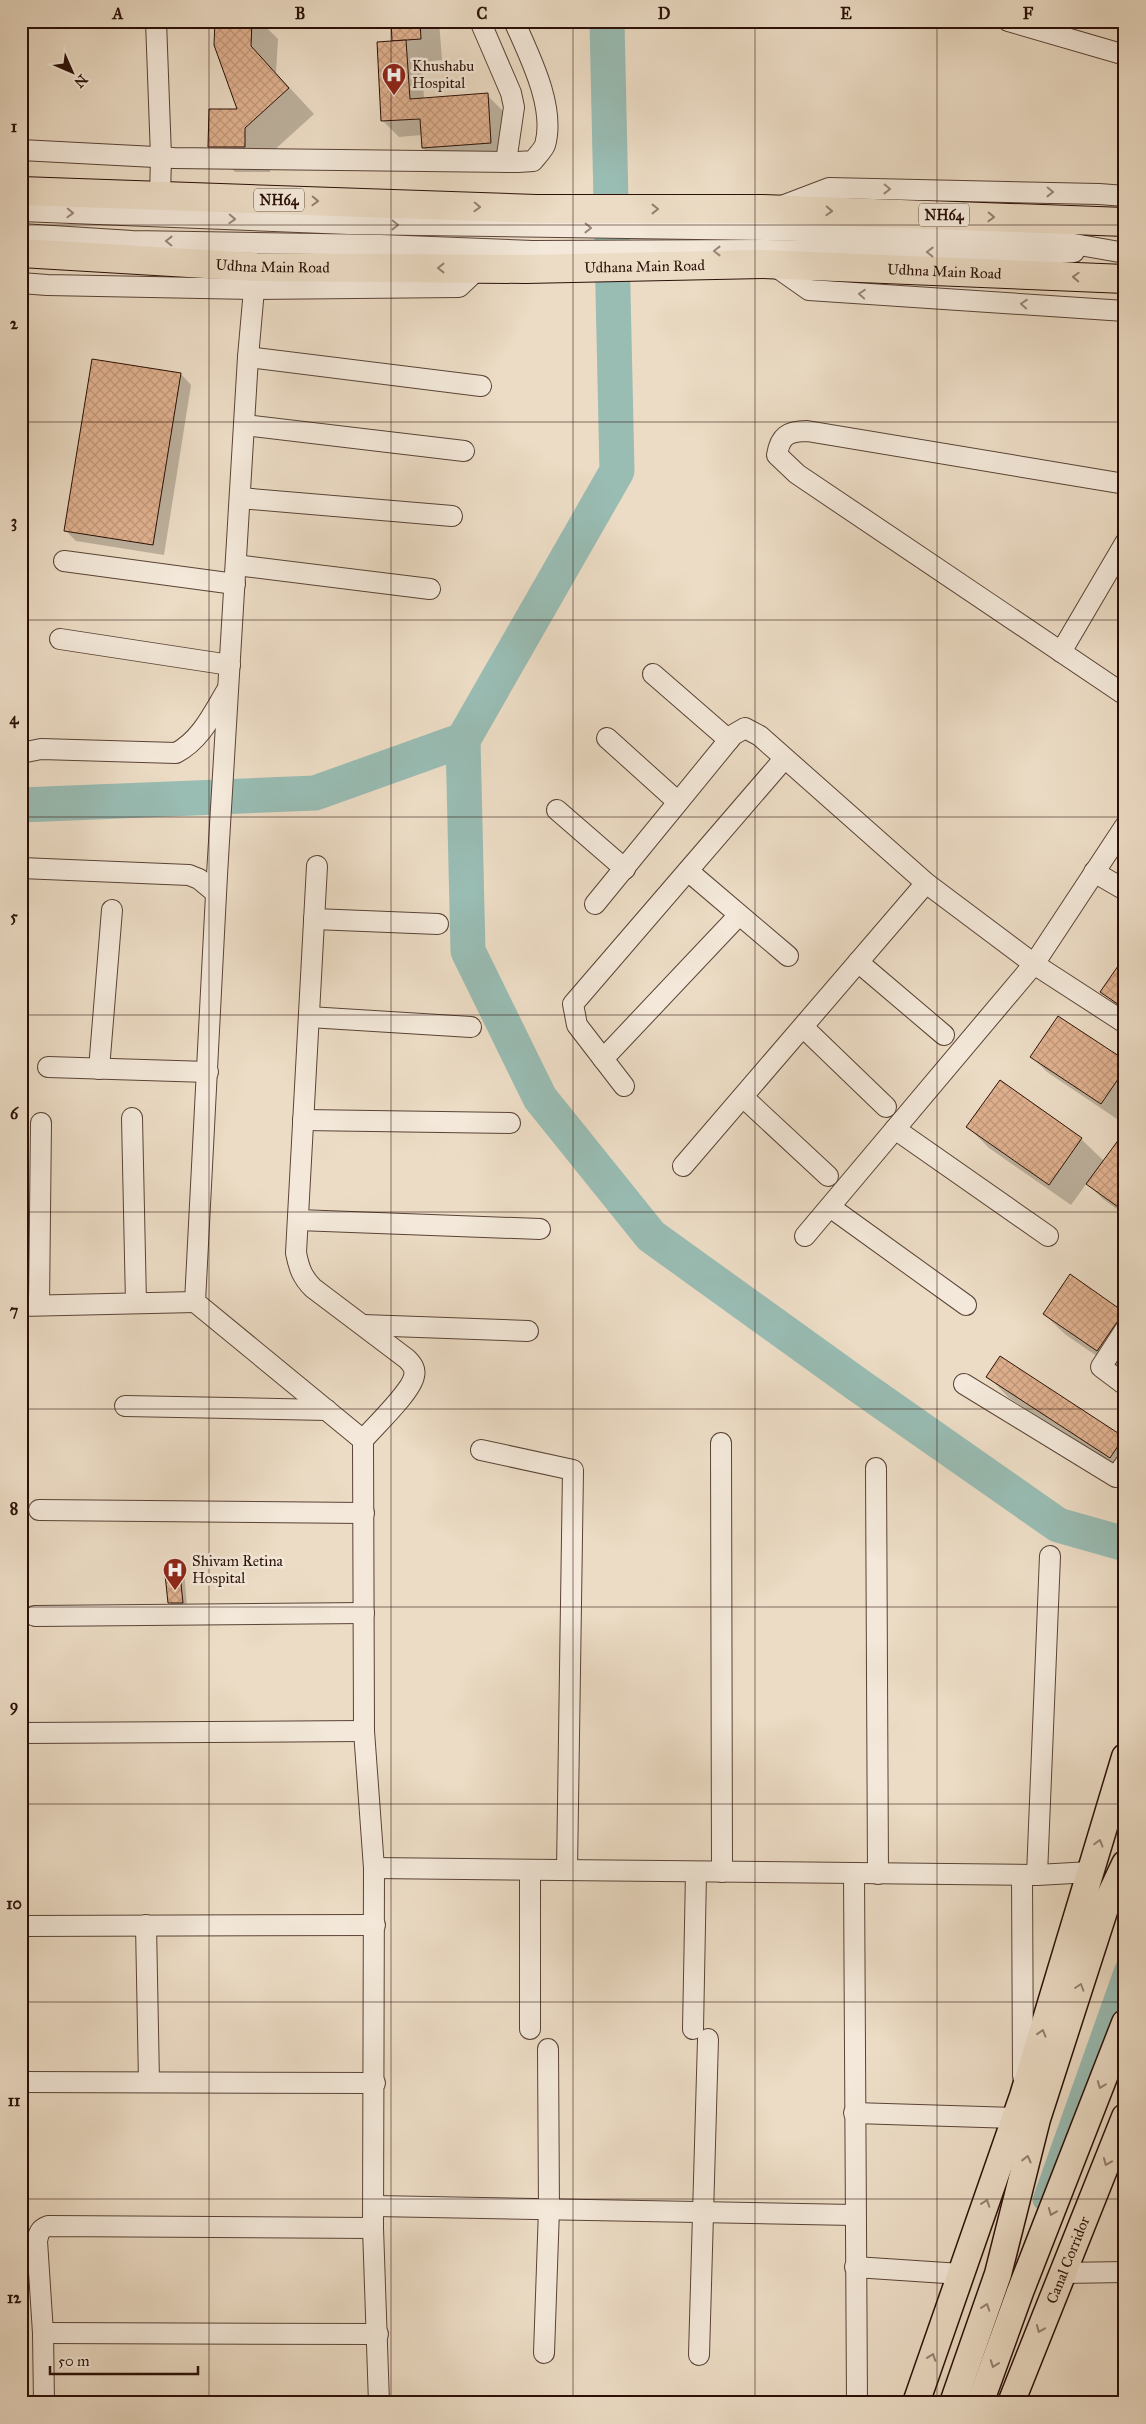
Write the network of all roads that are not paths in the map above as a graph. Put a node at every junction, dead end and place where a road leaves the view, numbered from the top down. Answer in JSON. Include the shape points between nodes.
{"nodes":[{"id":1,"x":156,"y":21,"type":"edge"},
{"id":2,"x":480,"y":21,"type":"edge"},
{"id":3,"x":514,"y":21,"type":"edge"},
{"id":4,"x":1008,"y":21,"type":"edge"},
{"id":5,"x":1125,"y":55,"type":"edge"},
{"id":6,"x":21,"y":150,"type":"edge"},
{"id":7,"x":161,"y":157,"type":"junction"},
{"id":8,"x":506,"y":162,"type":"junction"},
{"id":9,"x":21,"y":191,"type":"edge"},
{"id":10,"x":160,"y":196,"type":"junction"},
{"id":11,"x":1125,"y":196,"type":"edge"},
{"id":12,"x":21,"y":211,"type":"edge"},
{"id":13,"x":768,"y":216,"type":"junction"},
{"id":14,"x":538,"y":218,"type":"junction"},
{"id":15,"x":1125,"y":222,"type":"edge"},
{"id":16,"x":21,"y":234,"type":"edge"},
{"id":17,"x":1102,"y":250,"type":"junction"},
{"id":18,"x":21,"y":252,"type":"edge"},
{"id":19,"x":1125,"y":253,"type":"edge"},
{"id":20,"x":529,"y":260,"type":"junction"},
{"id":21,"x":767,"y":260,"type":"junction"},
{"id":22,"x":255,"y":278,"type":"junction"},
{"id":23,"x":1125,"y":279,"type":"edge"},
{"id":24,"x":22,"y":288,"type":"edge"},
{"id":25,"x":1125,"y":311,"type":"edge"},
{"id":26,"x":248,"y":357,"type":"junction"},
{"id":27,"x":481,"y":386,"type":"dead end"},
{"id":28,"x":244,"y":426,"type":"junction"},
{"id":29,"x":464,"y":451,"type":"dead end"},
{"id":30,"x":1125,"y":484,"type":"edge"},
{"id":31,"x":240,"y":498,"type":"junction"},
{"id":32,"x":452,"y":516,"type":"dead end"},
{"id":33,"x":1125,"y":544,"type":"edge"},
{"id":34,"x":64,"y":561,"type":"dead end"},
{"id":35,"x":235,"y":574,"type":"junction"},
{"id":36,"x":430,"y":589,"type":"dead end"},
{"id":37,"x":60,"y":639,"type":"dead end"},
{"id":38,"x":1061,"y":652,"type":"junction"},
{"id":39,"x":230,"y":665,"type":"junction"},
{"id":40,"x":653,"y":674,"type":"dead end"},
{"id":41,"x":228,"y":688,"type":"junction"},
{"id":42,"x":1125,"y":695,"type":"edge"},
{"id":43,"x":607,"y":738,"type":"dead end"},
{"id":44,"x":729,"y":740,"type":"junction"},
{"id":45,"x":21,"y":752,"type":"edge"},
{"id":46,"x":784,"y":759,"type":"junction"},
{"id":47,"x":678,"y":802,"type":"junction"},
{"id":48,"x":557,"y":810,"type":"dead end"},
{"id":49,"x":1125,"y":826,"type":"edge"},
{"id":50,"x":317,"y":866,"type":"dead end"},
{"id":51,"x":21,"y":868,"type":"edge"},
{"id":52,"x":625,"y":869,"type":"junction"},
{"id":53,"x":688,"y":871,"type":"junction"},
{"id":54,"x":1094,"y":872,"type":"junction"},
{"id":55,"x":926,"y":883,"type":"junction"},
{"id":56,"x":216,"y":884,"type":"junction"},
{"id":57,"x":1125,"y":890,"type":"edge"},
{"id":58,"x":595,"y":904,"type":"dead end"},
{"id":59,"x":112,"y":910,"type":"dead end"},
{"id":60,"x":739,"y":915,"type":"junction"},
{"id":61,"x":314,"y":920,"type":"junction"},
{"id":62,"x":438,"y":924,"type":"dead end"},
{"id":63,"x":788,"y":956,"type":"dead end"},
{"id":64,"x":858,"y":962,"type":"junction"},
{"id":65,"x":1034,"y":964,"type":"junction"},
{"id":66,"x":309,"y":1017,"type":"junction"},
{"id":67,"x":1125,"y":1023,"type":"edge"},
{"id":68,"x":471,"y":1027,"type":"dead end"},
{"id":69,"x":803,"y":1027,"type":"junction"},
{"id":70,"x":944,"y":1035,"type":"dead end"},
{"id":71,"x":603,"y":1059,"type":"junction"},
{"id":72,"x":48,"y":1067,"type":"dead end"},
{"id":73,"x":99,"y":1069,"type":"junction"},
{"id":74,"x":208,"y":1072,"type":"junction"},
{"id":75,"x":624,"y":1086,"type":"dead end"},
{"id":76,"x":743,"y":1097,"type":"junction"},
{"id":77,"x":886,"y":1107,"type":"dead end"},
{"id":78,"x":132,"y":1118,"type":"dead end"},
{"id":79,"x":303,"y":1120,"type":"junction"},
{"id":80,"x":510,"y":1122,"type":"dead end"},
{"id":81,"x":41,"y":1123,"type":"dead end"},
{"id":82,"x":895,"y":1130,"type":"junction"},
{"id":83,"x":684,"y":1166,"type":"dead end"},
{"id":84,"x":828,"y":1176,"type":"dead end"},
{"id":85,"x":830,"y":1207,"type":"junction"},
{"id":86,"x":298,"y":1220,"type":"junction"},
{"id":87,"x":540,"y":1229,"type":"dead end"},
{"id":88,"x":805,"y":1236,"type":"dead end"},
{"id":89,"x":1048,"y":1236,"type":"dead end"},
{"id":90,"x":195,"y":1302,"type":"junction"},
{"id":91,"x":136,"y":1303,"type":"junction"},
{"id":92,"x":966,"y":1305,"type":"dead end"},
{"id":93,"x":30,"y":1306,"type":"edge"},
{"id":94,"x":363,"y":1325,"type":"junction"},
{"id":95,"x":1125,"y":1330,"type":"edge"},
{"id":96,"x":528,"y":1332,"type":"dead end"},
{"id":97,"x":964,"y":1384,"type":"dead end"},
{"id":98,"x":1125,"y":1385,"type":"edge"},
{"id":99,"x":125,"y":1406,"type":"dead end"},
{"id":100,"x":327,"y":1410,"type":"junction"},
{"id":101,"x":363,"y":1440,"type":"junction"},
{"id":102,"x":721,"y":1443,"type":"dead end"},
{"id":103,"x":481,"y":1450,"type":"dead end"},
{"id":104,"x":1125,"y":1464,"type":"edge"},
{"id":105,"x":876,"y":1468,"type":"dead end"},
{"id":106,"x":39,"y":1510,"type":"dead end"},
{"id":107,"x":364,"y":1513,"type":"junction"},
{"id":108,"x":1050,"y":1556,"type":"dead end"},
{"id":109,"x":364,"y":1613,"type":"junction"},
{"id":110,"x":35,"y":1616,"type":"dead end"},
{"id":111,"x":364,"y":1731,"type":"junction"},
{"id":112,"x":21,"y":1733,"type":"edge"},
{"id":113,"x":1125,"y":1757,"type":"edge"},
{"id":114,"x":1119,"y":1799,"type":"edge"},
{"id":115,"x":1125,"y":1864,"type":"edge"},
{"id":116,"x":374,"y":1868,"type":"junction"},
{"id":117,"x":567,"y":1870,"type":"junction"},
{"id":118,"x":530,"y":1871,"type":"junction"},
{"id":119,"x":696,"y":1872,"type":"junction"},
{"id":120,"x":722,"y":1872,"type":"junction"},
{"id":121,"x":1091,"y":1872,"type":"junction"},
{"id":122,"x":854,"y":1873,"type":"junction"},
{"id":123,"x":878,"y":1874,"type":"junction"},
{"id":124,"x":1030,"y":1875,"type":"junction"},
{"id":125,"x":146,"y":1925,"type":"junction"},
{"id":126,"x":375,"y":1925,"type":"junction"},
{"id":127,"x":21,"y":1926,"type":"edge"},
{"id":128,"x":1125,"y":2023,"type":"edge"},
{"id":129,"x":530,"y":2029,"type":"dead end"},
{"id":130,"x":548,"y":2049,"type":"dead end"},
{"id":131,"x":21,"y":2082,"type":"edge"},
{"id":132,"x":149,"y":2082,"type":"junction"},
{"id":133,"x":375,"y":2084,"type":"junction"},
{"id":134,"x":1019,"y":2107,"type":"junction"},
{"id":135,"x":854,"y":2112,"type":"junction"},
{"id":136,"x":1125,"y":2117,"type":"edge"},
{"id":137,"x":375,"y":2206,"type":"junction"},
{"id":138,"x":549,"y":2209,"type":"junction"},
{"id":139,"x":704,"y":2212,"type":"junction"},
{"id":140,"x":854,"y":2215,"type":"junction"},
{"id":141,"x":373,"y":2228,"type":"junction"},
{"id":142,"x":855,"y":2267,"type":"junction"},
{"id":143,"x":1125,"y":2272,"type":"edge"},
{"id":144,"x":1063,"y":2273,"type":"junction"},
{"id":145,"x":961,"y":2274,"type":"junction"},
{"id":146,"x":43,"y":2333,"type":"junction"},
{"id":147,"x":378,"y":2334,"type":"junction"},
{"id":148,"x":544,"y":2353,"type":"dead end"},
{"id":149,"x":699,"y":2356,"type":"dead end"},
{"id":150,"x":44,"y":2403,"type":"edge"},
{"id":151,"x":379,"y":2403,"type":"edge"},
{"id":152,"x":857,"y":2403,"type":"edge"},
{"id":153,"x":916,"y":2403,"type":"edge"},
{"id":154,"x":953,"y":2403,"type":"edge"},
{"id":155,"x":980,"y":2403,"type":"edge"},
{"id":156,"x":1011,"y":2403,"type":"edge"}],
"edges":[{"from":1,"to":7,"type":"street"},
{"from":2,"to":8,"type":"street","via":[[514,107]]},
{"from":3,"to":8,"type":"street","via":[[535,67],[548,117],[545,146],[533,161]]},
{"from":4,"to":5,"type":"street"},
{"from":6,"to":7,"type":"street"},
{"from":7,"to":8,"type":"street"},
{"from":7,"to":10,"type":"street"},
{"from":9,"to":10,"type":"highway","number":"NH64"},
{"from":10,"to":14,"type":"highway","number":"NH64","one_way":true},
{"from":13,"to":11,"type":"street","one_way":true,"via":[[829,188]]},
{"from":12,"to":14,"type":"street","one_way":true,"via":[[349,224]]},
{"from":14,"to":13,"type":"highway","number":"NH64","one_way":true},
{"from":13,"to":15,"type":"highway","number":"NH64","one_way":true},
{"from":13,"to":17,"type":"street","via":[[1046,239]]},
{"from":20,"to":16,"type":"street","one_way":true,"via":[[380,244],[132,241]]},
{"from":17,"to":19,"type":"street"},
{"from":17,"to":21,"type":"street","one_way":true},
{"from":18,"to":22,"type":"highway","name":"Udhna Main Road"},
{"from":21,"to":20,"type":"highway","name":"Udhana Main Road","one_way":true},
{"from":20,"to":22,"type":"highway","name":"Udhna Main Road","via":[[479,268]]},
{"from":23,"to":21,"type":"highway","name":"Udhna Main Road","one_way":true},
{"from":25,"to":21,"type":"street","one_way":true,"via":[[809,290]]},
{"from":22,"to":24,"type":"street"},
{"from":22,"to":26,"type":"street"},
{"from":26,"to":27,"type":"street"},
{"from":26,"to":28,"type":"street"},
{"from":28,"to":29,"type":"street"},
{"from":28,"to":31,"type":"street"},
{"from":30,"to":38,"type":"street","via":[[807,431],[786,434],[779,444],[777,455],[797,474]]},
{"from":31,"to":32,"type":"street"},
{"from":31,"to":35,"type":"street"},
{"from":33,"to":38,"type":"street"},
{"from":34,"to":35,"type":"street"},
{"from":35,"to":36,"type":"street"},
{"from":35,"to":39,"type":"street"},
{"from":37,"to":39,"type":"street"},
{"from":38,"to":42,"type":"street"},
{"from":39,"to":41,"type":"street"},
{"from":40,"to":44,"type":"street"},
{"from":41,"to":45,"type":"street","via":[[199,734],[176,753],[41,749]]},
{"from":41,"to":56,"type":"street"},
{"from":43,"to":47,"type":"street"},
{"from":44,"to":46,"type":"street","via":[[746,728],[760,736]]},
{"from":44,"to":47,"type":"street"},
{"from":46,"to":53,"type":"street"},
{"from":46,"to":55,"type":"street"},
{"from":47,"to":52,"type":"street"},
{"from":48,"to":52,"type":"street"},
{"from":49,"to":54,"type":"street"},
{"from":50,"to":61,"type":"street"},
{"from":51,"to":56,"type":"street","via":[[189,875]]},
{"from":52,"to":58,"type":"street"},
{"from":53,"to":60,"type":"street"},
{"from":53,"to":71,"type":"street","via":[[573,1004],[577,1025]]},
{"from":54,"to":57,"type":"street"},
{"from":54,"to":65,"type":"street"},
{"from":55,"to":64,"type":"street"},
{"from":55,"to":65,"type":"street"},
{"from":56,"to":74,"type":"street"},
{"from":59,"to":73,"type":"street"},
{"from":60,"to":63,"type":"street"},
{"from":60,"to":71,"type":"street"},
{"from":61,"to":62,"type":"street"},
{"from":61,"to":66,"type":"street"},
{"from":64,"to":69,"type":"street"},
{"from":64,"to":70,"type":"street"},
{"from":65,"to":67,"type":"street"},
{"from":65,"to":82,"type":"street"},
{"from":66,"to":68,"type":"street"},
{"from":66,"to":79,"type":"street"},
{"from":69,"to":76,"type":"street"},
{"from":69,"to":77,"type":"street"},
{"from":71,"to":75,"type":"street"},
{"from":72,"to":73,"type":"street"},
{"from":73,"to":74,"type":"street"},
{"from":74,"to":90,"type":"street"},
{"from":76,"to":83,"type":"street"},
{"from":76,"to":84,"type":"street"},
{"from":78,"to":91,"type":"street"},
{"from":79,"to":80,"type":"street"},
{"from":79,"to":86,"type":"street"},
{"from":81,"to":93,"type":"street"},
{"from":82,"to":85,"type":"street"},
{"from":82,"to":89,"type":"street"},
{"from":85,"to":88,"type":"street"},
{"from":85,"to":92,"type":"street"},
{"from":86,"to":87,"type":"street"},
{"from":86,"to":94,"type":"street","via":[[296,1253],[303,1278]]},
{"from":90,"to":91,"type":"street"},
{"from":90,"to":100,"type":"street"},
{"from":91,"to":93,"type":"street"},
{"from":94,"to":96,"type":"street"},
{"from":94,"to":101,"type":"street","via":[[407,1359],[414,1369],[407,1390]]},
{"from":95,"to":98,"type":"street","via":[[1101,1367]]},
{"from":97,"to":104,"type":"street","via":[[1116,1477]]},
{"from":99,"to":100,"type":"street"},
{"from":100,"to":101,"type":"street"},
{"from":101,"to":107,"type":"street"},
{"from":102,"to":120,"type":"street"},
{"from":103,"to":117,"type":"street","via":[[572,1470]]},
{"from":105,"to":123,"type":"street"},
{"from":106,"to":107,"type":"street"},
{"from":107,"to":109,"type":"street"},
{"from":108,"to":124,"type":"street"},
{"from":109,"to":110,"type":"street"},
{"from":109,"to":111,"type":"street"},
{"from":111,"to":112,"type":"street"},
{"from":111,"to":116,"type":"street"},
{"from":113,"to":114,"type":"main road"},
{"from":121,"to":114,"type":"main road","one_way":true},
{"from":154,"to":115,"type":"main road","one_way":true,"via":[[998,2274],[1037,2119],[1108,1902]]},
{"from":116,"to":118,"type":"street"},
{"from":116,"to":126,"type":"street"},
{"from":117,"to":118,"type":"street"},
{"from":117,"to":119,"type":"street"},
{"from":118,"to":129,"type":"street"},
{"from":119,"to":120,"type":"street"},
{"from":119,"to":139,"type":"street"},
{"from":120,"to":122,"type":"street"},
{"from":121,"to":124,"type":"street"},
{"from":134,"to":121,"type":"main road","one_way":true},
{"from":122,"to":123,"type":"street"},
{"from":122,"to":135,"type":"street"},
{"from":123,"to":124,"type":"street"},
{"from":124,"to":134,"type":"street"},
{"from":125,"to":126,"type":"street"},
{"from":125,"to":127,"type":"street"},
{"from":125,"to":132,"type":"street"},
{"from":126,"to":133,"type":"street"},
{"from":128,"to":155,"type":"main road","one_way":true},
{"from":130,"to":138,"type":"street"},
{"from":131,"to":132,"type":"street"},
{"from":132,"to":133,"type":"street"},
{"from":133,"to":137,"type":"street"},
{"from":134,"to":135,"type":"street"},
{"from":145,"to":134,"type":"main road","one_way":true},
{"from":135,"to":140,"type":"street"},
{"from":136,"to":144,"type":"main road","name":"Canal Corridor","one_way":true},
{"from":137,"to":138,"type":"street"},
{"from":137,"to":141,"type":"street"},
{"from":138,"to":139,"type":"street"},
{"from":138,"to":148,"type":"street"},
{"from":139,"to":140,"type":"street"},
{"from":139,"to":149,"type":"street"},
{"from":140,"to":142,"type":"street"},
{"from":141,"to":146,"type":"street","via":[[48,2226],[39,2232],[38,2241]]},
{"from":141,"to":147,"type":"street"},
{"from":142,"to":145,"type":"street"},
{"from":142,"to":152,"type":"street"},
{"from":143,"to":144,"type":"street"},
{"from":144,"to":156,"type":"main road","name":"Canal Corridor","one_way":true},
{"from":153,"to":145,"type":"main road","one_way":true},
{"from":146,"to":147,"type":"street"},
{"from":146,"to":150,"type":"street"},
{"from":147,"to":151,"type":"street"}]}
